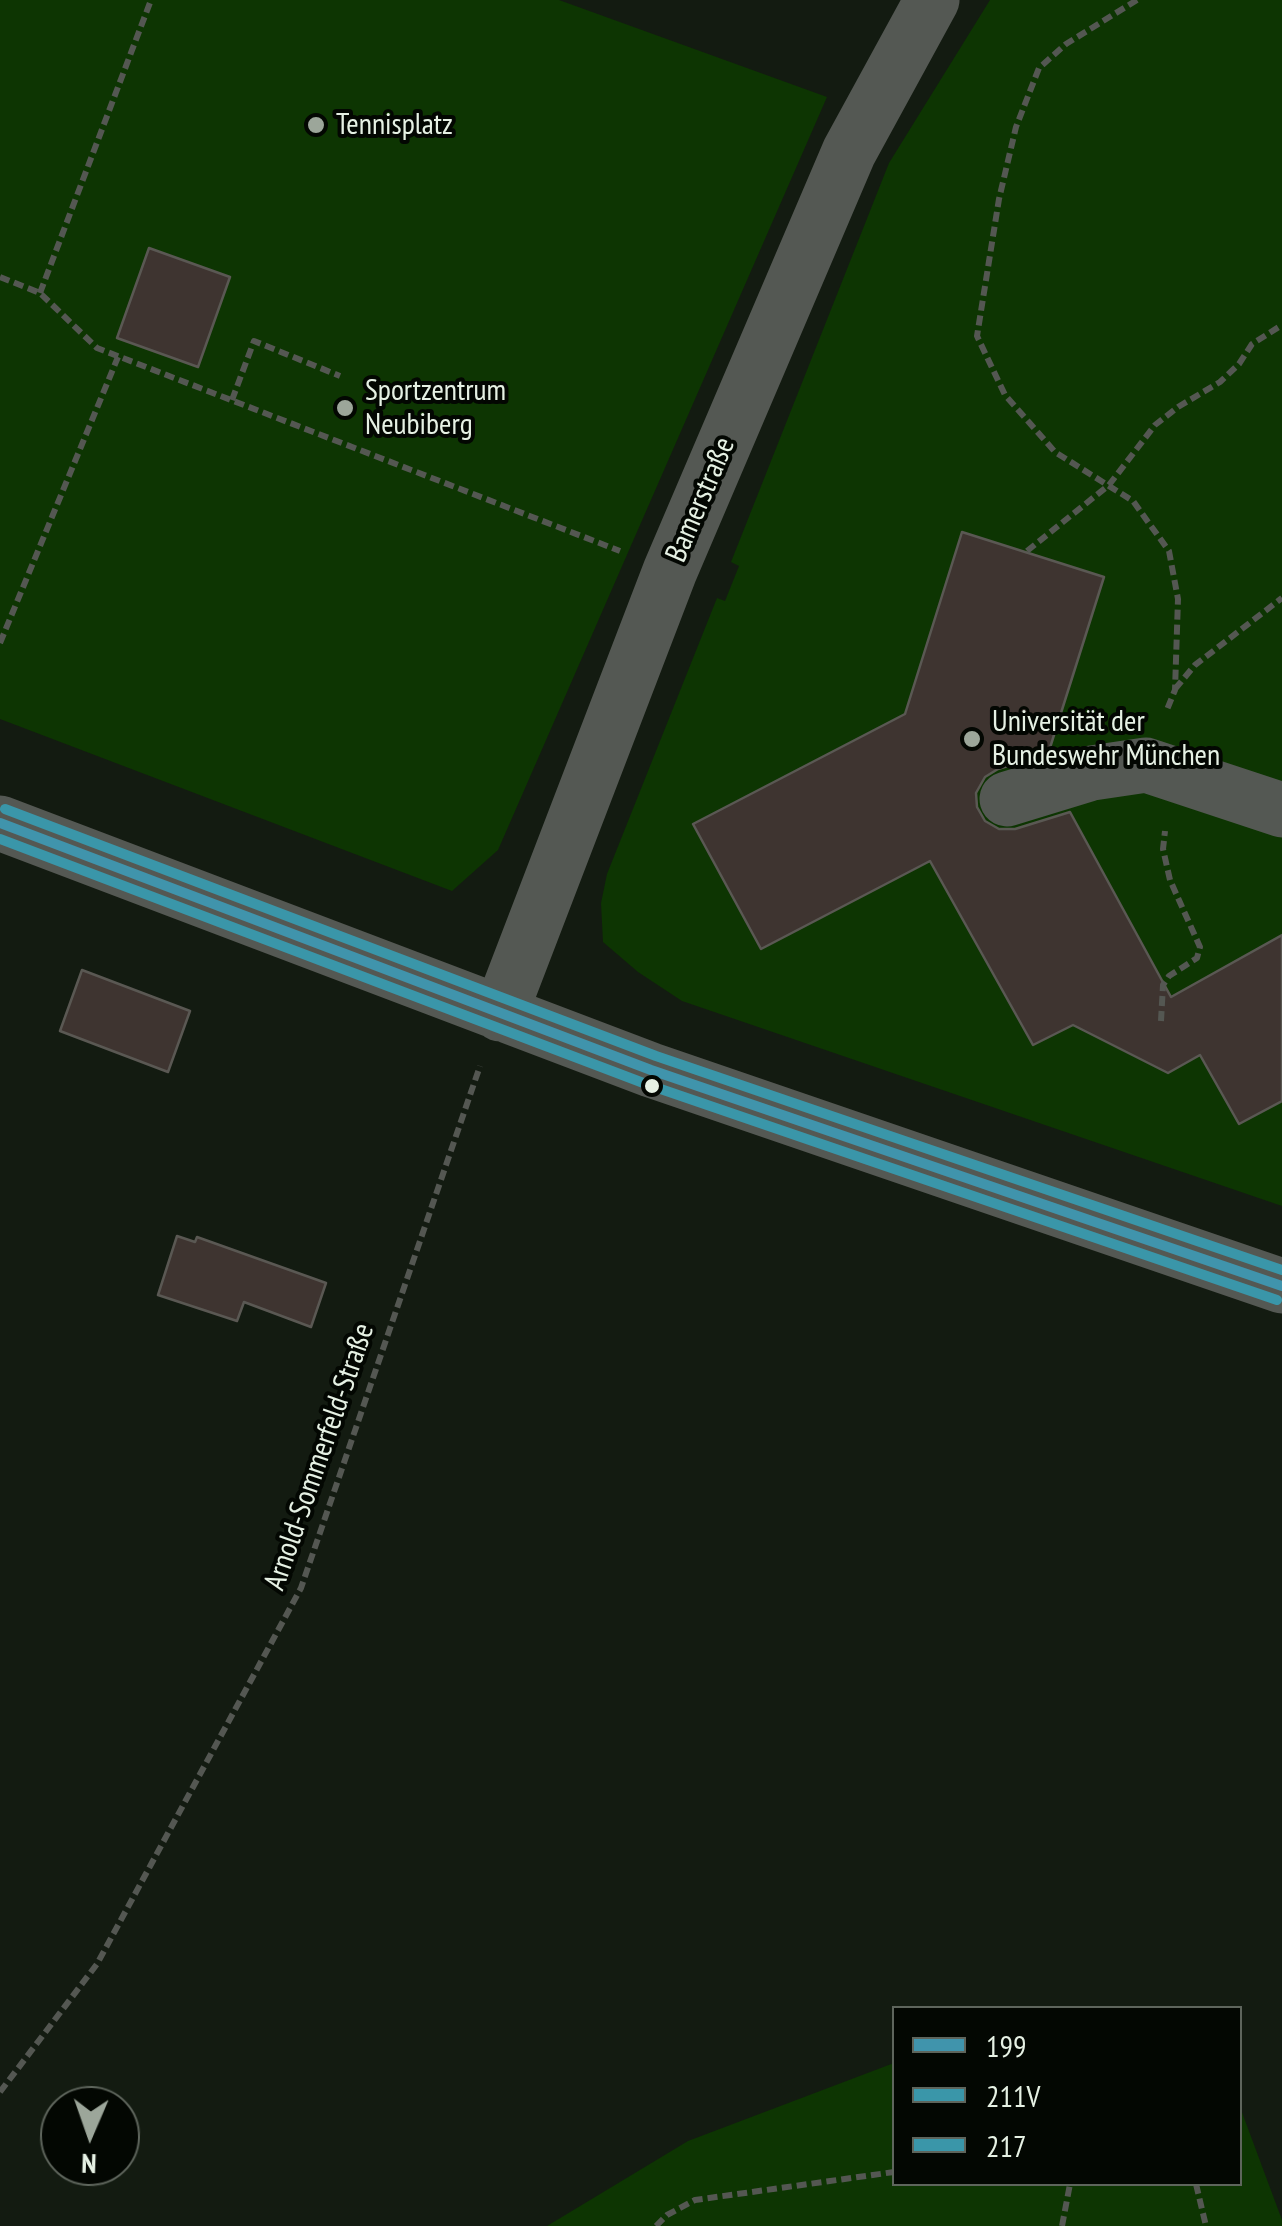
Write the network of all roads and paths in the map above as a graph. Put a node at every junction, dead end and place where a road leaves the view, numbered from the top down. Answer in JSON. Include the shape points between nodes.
{"nodes":[{"id":1,"x":151,"y":0,"type":"edge"},
{"id":2,"x":932,"y":0,"type":"edge"},
{"id":3,"x":1137,"y":0,"type":"edge"},
{"id":4,"x":0,"y":277,"type":"edge"},
{"id":5,"x":40,"y":292,"type":"junction"},
{"id":6,"x":1282,"y":325,"type":"edge"},
{"id":7,"x":118,"y":356,"type":"junction"},
{"id":8,"x":340,"y":376,"type":"dead end"},
{"id":9,"x":232,"y":400,"type":"junction"},
{"id":10,"x":1108,"y":486,"type":"junction"},
{"id":11,"x":1027,"y":551,"type":"dead end"},
{"id":12,"x":670,"y":571,"type":"junction"},
{"id":13,"x":1282,"y":598,"type":"edge"},
{"id":14,"x":0,"y":643,"type":"edge"},
{"id":15,"x":1175,"y":690,"type":"junction"},
{"id":16,"x":1161,"y":770,"type":"junction"},
{"id":17,"x":1007,"y":798,"type":"dead end"},
{"id":18,"x":1282,"y":810,"type":"edge"},
{"id":19,"x":0,"y":822,"type":"edge"},
{"id":20,"x":500,"y":1014,"type":"junction"},
{"id":21,"x":1161,"y":1021,"type":"dead end"},
{"id":22,"x":1282,"y":1286,"type":"edge"},
{"id":23,"x":0,"y":2092,"type":"edge"},
{"id":24,"x":892,"y":2172,"type":"edge"},
{"id":25,"x":1070,"y":2186,"type":"edge"},
{"id":26,"x":1196,"y":2186,"type":"edge"},
{"id":27,"x":656,"y":2226,"type":"edge"},
{"id":28,"x":1062,"y":2226,"type":"edge"},
{"id":29,"x":1206,"y":2226,"type":"edge"}],
"edges":[{"from":1,"to":5,"type":"path"},
{"from":2,"to":12,"type":"street","name":"Bamerstraße","via":[[849,152]]},
{"from":3,"to":10,"type":"path","via":[[1039,68],[999,199],[977,336],[1005,395],[1055,452]]},
{"from":4,"to":5,"type":"path"},
{"from":5,"to":7,"type":"path","via":[[97,348]]},
{"from":6,"to":10,"type":"path","via":[[1252,344],[1220,382],[1155,425]]},
{"from":7,"to":9,"type":"path"},
{"from":7,"to":14,"type":"path"},
{"from":8,"to":9,"type":"path","via":[[254,342]]},
{"from":9,"to":12,"type":"path"},
{"from":10,"to":11,"type":"path"},
{"from":10,"to":15,"type":"path","via":[[1133,501],[1169,551],[1178,599]]},
{"from":12,"to":20,"type":"street","name":"Bamerstraße"},
{"from":13,"to":15,"type":"path","via":[[1194,665]]},
{"from":15,"to":16,"type":"path"},
{"from":16,"to":17,"type":"street","via":[[1092,773]]},
{"from":16,"to":18,"type":"street"},
{"from":16,"to":21,"type":"path","via":[[1168,810],[1163,849],[1200,947],[1197,958],[1163,985]]},
{"from":19,"to":20,"type":"street"},
{"from":20,"to":22,"type":"street"},
{"from":20,"to":23,"type":"path","name":"Arnold-Sommerfeld-Straße","via":[[302,1588],[97,1964]]},
{"from":24,"to":27,"type":"path","via":[[695,2200]]},
{"from":25,"to":28,"type":"path"},
{"from":26,"to":29,"type":"path"}]}
